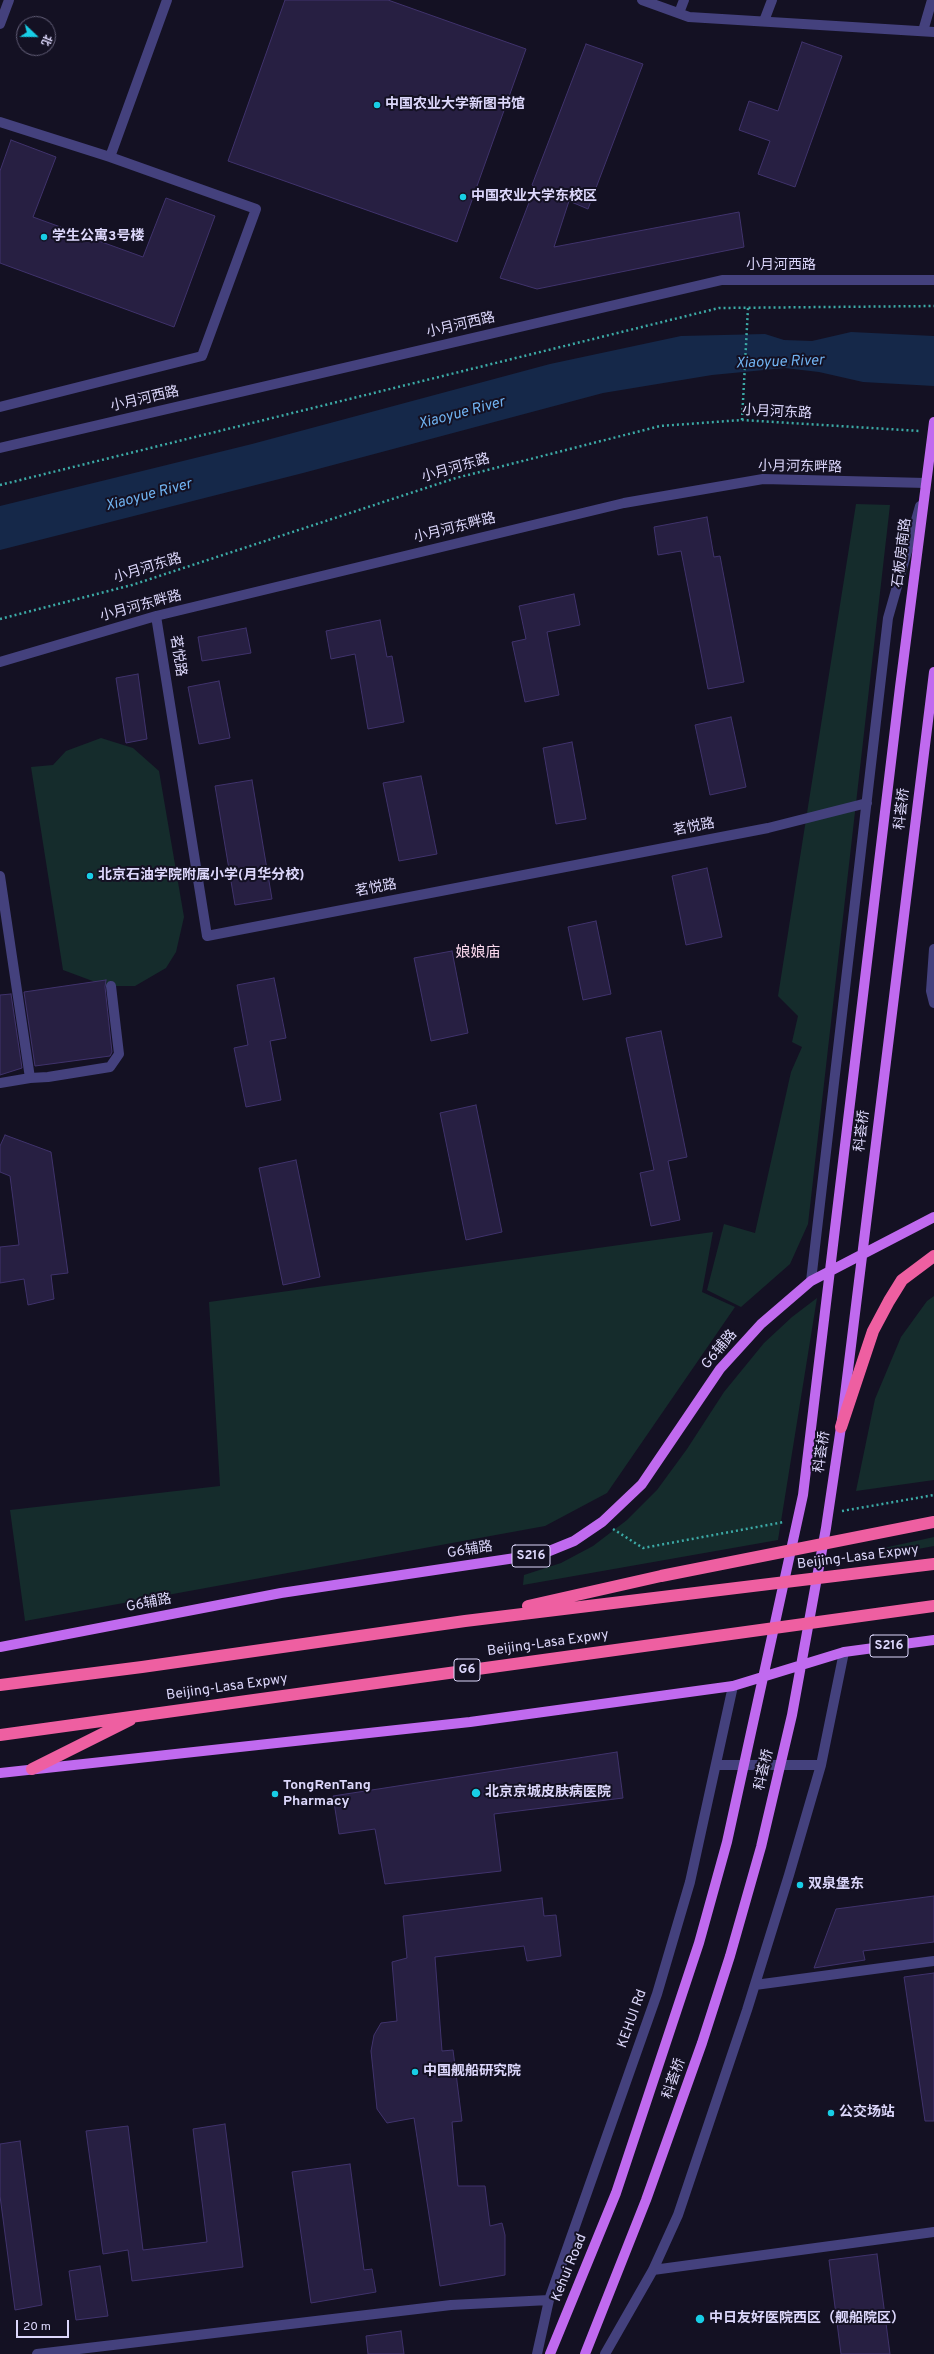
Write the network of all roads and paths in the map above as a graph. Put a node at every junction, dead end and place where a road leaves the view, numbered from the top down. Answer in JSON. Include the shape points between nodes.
{"nodes":[{"id":1,"x":9,"y":0,"type":"edge"},
{"id":2,"x":167,"y":0,"type":"edge"},
{"id":3,"x":642,"y":0,"type":"edge"},
{"id":4,"x":684,"y":0,"type":"edge"},
{"id":5,"x":772,"y":0,"type":"edge"},
{"id":6,"x":932,"y":0,"type":"edge"},
{"id":7,"x":679,"y":13,"type":"junction"},
{"id":8,"x":764,"y":21,"type":"junction"},
{"id":9,"x":0,"y":24,"type":"edge"},
{"id":10,"x":923,"y":31,"type":"junction"},
{"id":11,"x":934,"y":32,"type":"edge"},
{"id":12,"x":0,"y":122,"type":"edge"},
{"id":13,"x":110,"y":157,"type":"junction"},
{"id":14,"x":934,"y":280,"type":"edge"},
{"id":15,"x":934,"y":306,"type":"edge"},
{"id":16,"x":748,"y":308,"type":"junction"},
{"id":17,"x":0,"y":407,"type":"edge"},
{"id":18,"x":742,"y":420,"type":"junction"},
{"id":19,"x":933,"y":427,"type":"edge"},
{"id":20,"x":0,"y":448,"type":"edge"},
{"id":21,"x":0,"y":485,"type":"edge"},
{"id":22,"x":925,"y":486,"type":"junction"},
{"id":23,"x":156,"y":616,"type":"junction"},
{"id":24,"x":0,"y":619,"type":"edge"},
{"id":25,"x":0,"y":662,"type":"edge"},
{"id":26,"x":934,"y":672,"type":"edge"},
{"id":27,"x":900,"y":687,"type":"joint"},
{"id":28,"x":867,"y":803,"type":"junction"},
{"id":29,"x":0,"y":876,"type":"edge"},
{"id":30,"x":934,"y":949,"type":"edge"},
{"id":31,"x":111,"y":986,"type":"dead end"},
{"id":32,"x":934,"y":1003,"type":"edge"},
{"id":33,"x":30,"y":1078,"type":"junction"},
{"id":34,"x":0,"y":1083,"type":"edge"},
{"id":35,"x":934,"y":1217,"type":"edge"},
{"id":36,"x":934,"y":1256,"type":"edge"},
{"id":37,"x":811,"y":1281,"type":"junction"},
{"id":38,"x":841,"y":1427,"type":"junction"},
{"id":39,"x":934,"y":1495,"type":"edge"},
{"id":40,"x":838,"y":1512,"type":"dead end"},
{"id":41,"x":791,"y":1521,"type":"dead end"},
{"id":42,"x":602,"y":1522,"type":"junction"},
{"id":43,"x":934,"y":1522,"type":"edge"},
{"id":44,"x":934,"y":1564,"type":"edge"},
{"id":45,"x":934,"y":1606,"type":"edge"},
{"id":46,"x":465,"y":1621,"type":"junction"},
{"id":47,"x":934,"y":1640,"type":"edge"},
{"id":48,"x":0,"y":1646,"type":"edge"},
{"id":49,"x":844,"y":1652,"type":"junction"},
{"id":50,"x":0,"y":1685,"type":"edge"},
{"id":51,"x":733,"y":1686,"type":"junction"},
{"id":52,"x":140,"y":1715,"type":"junction"},
{"id":53,"x":0,"y":1735,"type":"edge"},
{"id":54,"x":716,"y":1765,"type":"junction"},
{"id":55,"x":821,"y":1765,"type":"junction"},
{"id":56,"x":32,"y":1769,"type":"junction"},
{"id":57,"x":0,"y":1773,"type":"edge"},
{"id":58,"x":934,"y":1961,"type":"edge"},
{"id":59,"x":755,"y":1985,"type":"junction"},
{"id":60,"x":616,"y":2193,"type":"joint"},
{"id":61,"x":934,"y":2232,"type":"edge"},
{"id":62,"x":653,"y":2270,"type":"junction"},
{"id":63,"x":549,"y":2300,"type":"junction"},
{"id":64,"x":37,"y":2354,"type":"edge"},
{"id":65,"x":536,"y":2354,"type":"edge"},
{"id":66,"x":550,"y":2354,"type":"edge"},
{"id":67,"x":585,"y":2354,"type":"edge"},
{"id":68,"x":605,"y":2354,"type":"edge"}],
"edges":[{"from":1,"to":9,"type":"street"},
{"from":2,"to":13,"type":"street"},
{"from":3,"to":7,"type":"street"},
{"from":4,"to":7,"type":"street"},
{"from":5,"to":8,"type":"street"},
{"from":6,"to":10,"type":"street"},
{"from":7,"to":8,"type":"street","via":[[689,17]]},
{"from":8,"to":10,"type":"street"},
{"from":10,"to":11,"type":"street"},
{"from":12,"to":13,"type":"street"},
{"from":13,"to":17,"type":"street","via":[[256,209],[202,356]]},
{"from":14,"to":20,"type":"street","name":"小月河西路","via":[[722,280]]},
{"from":15,"to":16,"type":"path"},
{"from":16,"to":18,"type":"path"},
{"from":16,"to":21,"type":"path","via":[[719,308]]},
{"from":18,"to":19,"type":"path","name":"小月河东路"},
{"from":18,"to":24,"type":"path","name":"小月河东路","via":[[660,426],[456,478],[132,585]]},
{"from":19,"to":22,"type":"main road","name":"石板房南路"},
{"from":22,"to":23,"type":"street","name":"小月河东畔路","via":[[763,479],[678,493],[624,503]]},
{"from":22,"to":27,"type":"main road","name":"石板房南路"},
{"from":22,"to":28,"type":"street","via":[[888,618]]},
{"from":23,"to":25,"type":"street","name":"小月河东畔路"},
{"from":23,"to":28,"type":"street","name":"茗悦路","via":[[207,936],[768,828]]},
{"from":26,"to":38,"type":"main road","name":"科荟桥"},
{"from":27,"to":60,"type":"main road","name":"科荟桥","via":[[802,1496],[727,1842],[699,1943]]},
{"from":28,"to":37,"type":"street"},
{"from":29,"to":33,"type":"street"},
{"from":30,"to":32,"type":"street","via":[[931,991]]},
{"from":31,"to":33,"type":"street","via":[[119,1054],[110,1067]]},
{"from":33,"to":34,"type":"street"},
{"from":35,"to":37,"type":"main road","name":"G6辅路","number":"S216"},
{"from":36,"to":38,"type":"highway","via":[[902,1280],[873,1331]]},
{"from":37,"to":42,"type":"main road","name":"G6辅路","number":"S216","via":[[761,1324],[720,1369],[642,1484]]},
{"from":38,"to":67,"type":"main road","name":"科荟桥","via":[[826,1528],[792,1715],[761,1847],[702,2043],[646,2200]]},
{"from":39,"to":40,"type":"path"},
{"from":41,"to":42,"type":"path","via":[[643,1548]]},
{"from":42,"to":48,"type":"main road","name":"G6辅路","number":"S216","via":[[574,1541],[542,1554],[281,1592]]},
{"from":43,"to":46,"type":"highway","via":[[661,1576]]},
{"from":44,"to":46,"type":"highway","name":"Beijing-Lasa Expwy"},
{"from":45,"to":52,"type":"highway","name":"Beijing-Lasa Expwy","number":"G6"},
{"from":46,"to":50,"type":"highway","name":"Beijing-Lasa Expwy"},
{"from":47,"to":49,"type":"main road","number":"S216"},
{"from":49,"to":51,"type":"main road","number":"S216"},
{"from":49,"to":55,"type":"street"},
{"from":51,"to":54,"type":"street","name":"KEHUI Rd"},
{"from":51,"to":56,"type":"main road","number":"S216","via":[[470,1722]]},
{"from":52,"to":53,"type":"highway","name":"Beijing-Lasa Expwy","number":"G6"},
{"from":52,"to":56,"type":"highway"},
{"from":54,"to":55,"type":"street"},
{"from":54,"to":63,"type":"street","name":"KEHUI Rd","via":[[690,1882],[658,1994]]},
{"from":55,"to":59,"type":"street"},
{"from":56,"to":57,"type":"main road","number":"S216"},
{"from":58,"to":59,"type":"street"},
{"from":59,"to":62,"type":"street","via":[[678,2215]]},
{"from":60,"to":66,"type":"main road","name":"Kehui Road"},
{"from":61,"to":62,"type":"street"},
{"from":62,"to":68,"type":"street"},
{"from":63,"to":64,"type":"street","via":[[450,2305]]},
{"from":63,"to":65,"type":"street","name":"KEHUI Rd"}]}
